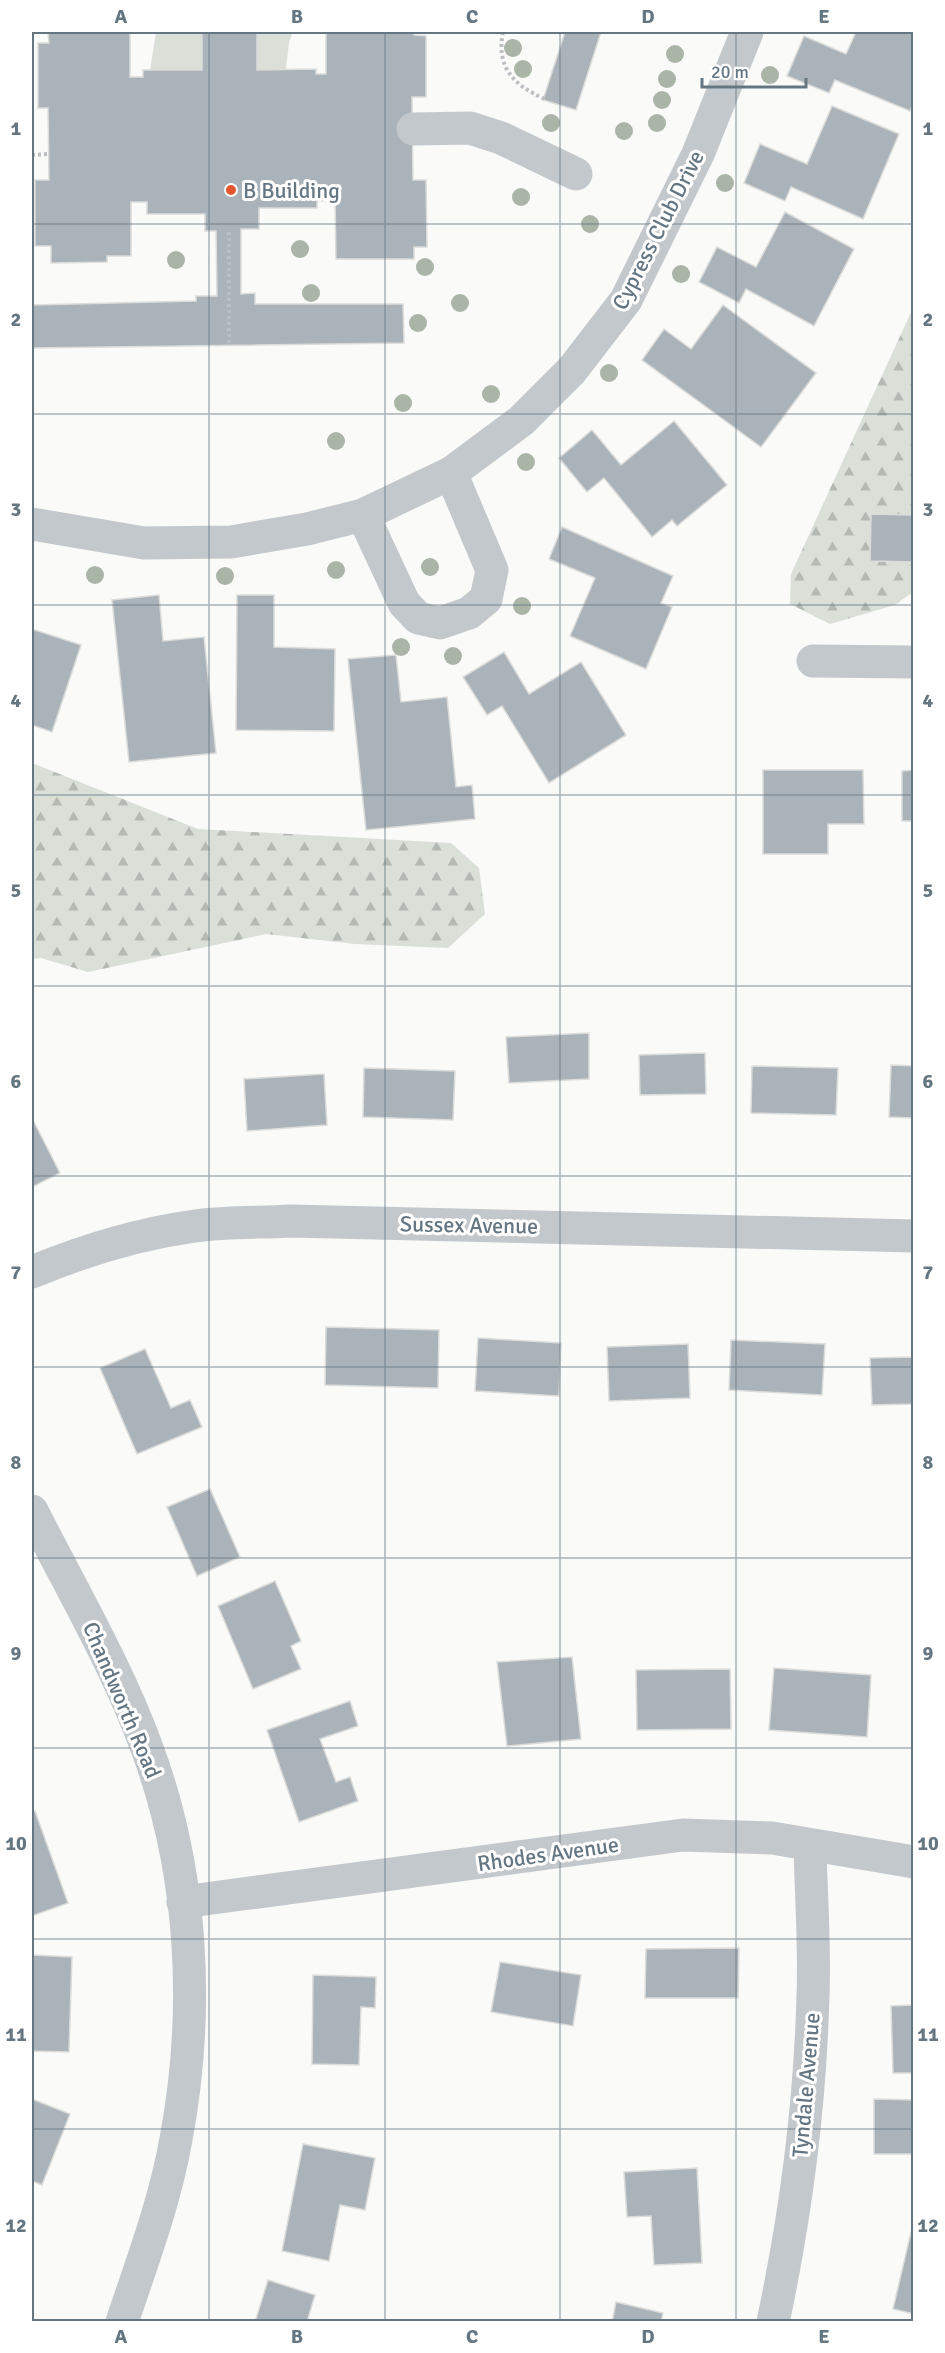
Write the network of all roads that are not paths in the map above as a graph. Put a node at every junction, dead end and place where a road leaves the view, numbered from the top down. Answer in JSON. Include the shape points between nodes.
{"nodes":[{"id":1,"x":747,"y":32,"type":"edge"},
{"id":2,"x":413,"y":129,"type":"dead end"},
{"id":3,"x":576,"y":174,"type":"dead end"},
{"id":4,"x":452,"y":473,"type":"junction"},
{"id":5,"x":363,"y":515,"type":"junction"},
{"id":6,"x":32,"y":524,"type":"edge"},
{"id":7,"x":813,"y":661,"type":"dead end"},
{"id":8,"x":914,"y":662,"type":"edge"},
{"id":9,"x":914,"y":1236,"type":"edge"},
{"id":10,"x":32,"y":1272,"type":"edge"},
{"id":11,"x":32,"y":1511,"type":"edge"},
{"id":12,"x":810,"y":1846,"type":"junction"},
{"id":13,"x":914,"y":1862,"type":"edge"},
{"id":14,"x":183,"y":1902,"type":"junction"},
{"id":15,"x":123,"y":2322,"type":"edge"},
{"id":16,"x":773,"y":2322,"type":"edge"}],
"edges":[{"from":1,"to":4,"type":"street","name":"Cypress Club Drive","via":[[698,154],[626,300],[572,370],[521,421]]},
{"from":2,"to":3,"type":"street","via":[[470,128],[501,138]]},
{"from":4,"to":5,"type":"street","name":"Cypress Club Drive"},
{"from":4,"to":5,"type":"street","via":[[492,570],[486,599],[469,613],[440,623],[418,618],[404,603]]},
{"from":5,"to":6,"type":"street","name":"Cypress Club Drive","via":[[231,542],[144,543]]},
{"from":7,"to":8,"type":"street"},
{"from":9,"to":10,"type":"street","name":"Sussex Avenue","via":[[291,1221],[197,1225],[144,1234],[82,1251]]},
{"from":11,"to":14,"type":"street","name":"Chandworth Road","via":[[115,1672],[148,1751],[164,1805]]},
{"from":12,"to":13,"type":"street","name":"Rhodes Avenue"},
{"from":12,"to":14,"type":"street","name":"Rhodes Avenue","via":[[772,1838],[683,1835]]},
{"from":12,"to":16,"type":"street","name":"Tyndale Avenue","via":[[813,1995],[806,2119]]},
{"from":14,"to":15,"type":"street","name":"Chandworth Road","via":[[190,2000],[186,2077],[162,2203]]}]}
